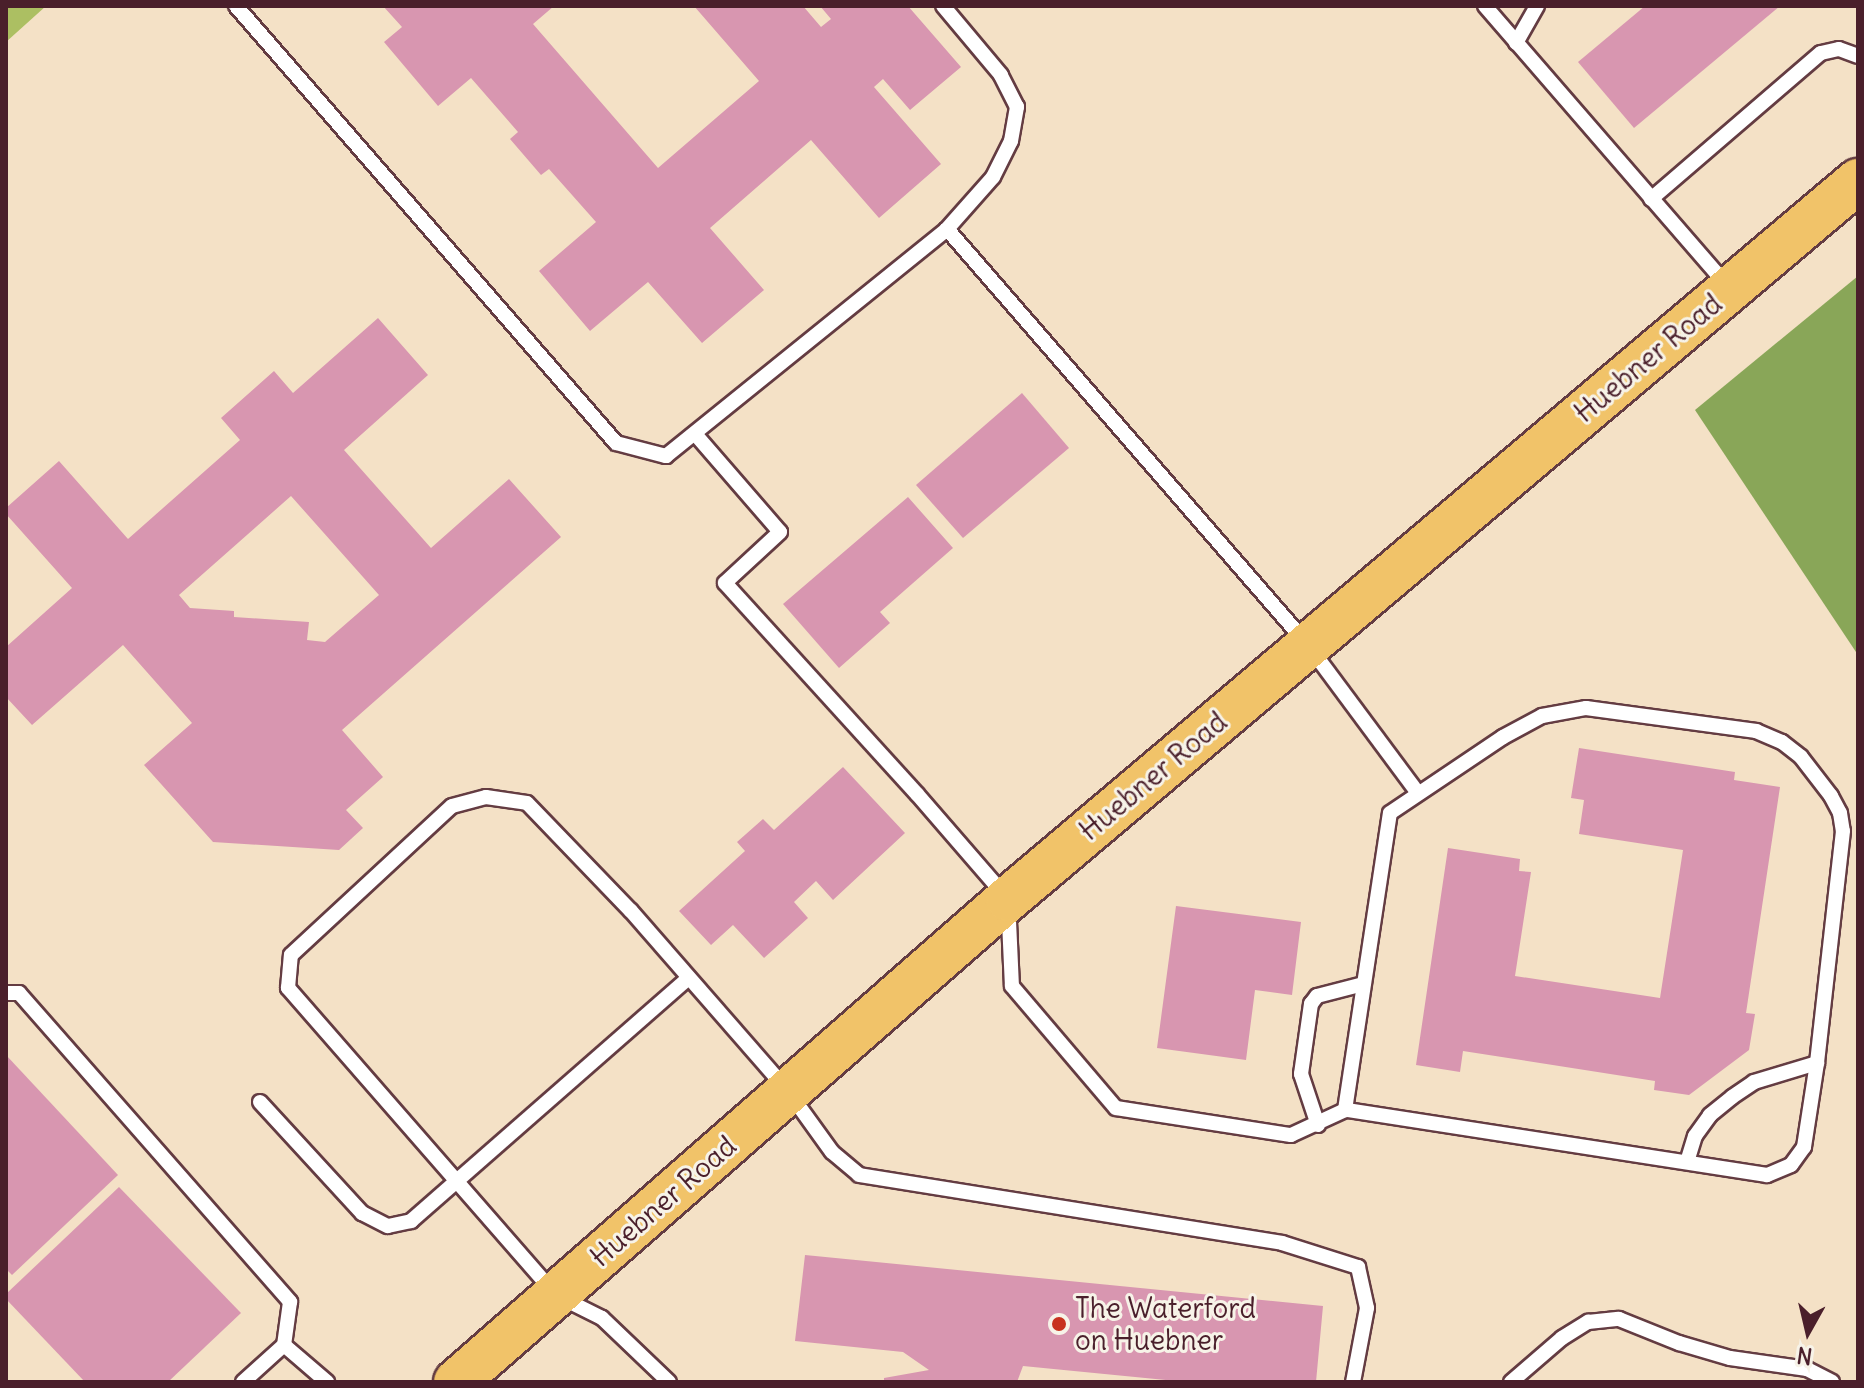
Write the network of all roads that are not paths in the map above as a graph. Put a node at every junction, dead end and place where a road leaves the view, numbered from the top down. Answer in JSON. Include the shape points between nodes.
{"nodes":[{"id":1,"x":236,"y":6,"type":"edge"},
{"id":2,"x":943,"y":6,"type":"edge"},
{"id":3,"x":1485,"y":6,"type":"edge"},
{"id":4,"x":1537,"y":6,"type":"edge"},
{"id":5,"x":1516,"y":43,"type":"junction"},
{"id":6,"x":1858,"y":56,"type":"edge"},
{"id":7,"x":1858,"y":181,"type":"edge"},
{"id":8,"x":1651,"y":199,"type":"junction"},
{"id":9,"x":947,"y":229,"type":"junction"},
{"id":10,"x":1730,"y":289,"type":"junction"},
{"id":11,"x":696,"y":435,"type":"junction"},
{"id":12,"x":1308,"y":645,"type":"junction"},
{"id":13,"x":1417,"y":792,"type":"junction"},
{"id":14,"x":1008,"y":899,"type":"junction"},
{"id":15,"x":689,"y":978,"type":"junction"},
{"id":16,"x":1363,"y":984,"type":"junction"},
{"id":17,"x":6,"y":993,"type":"edge"},
{"id":18,"x":1817,"y":1063,"type":"junction"},
{"id":19,"x":788,"y":1091,"type":"junction"},
{"id":20,"x":260,"y":1102,"type":"dead end"},
{"id":21,"x":1345,"y":1110,"type":"junction"},
{"id":22,"x":1318,"y":1125,"type":"junction"},
{"id":23,"x":1687,"y":1162,"type":"junction"},
{"id":24,"x":453,"y":1181,"type":"junction"},
{"id":25,"x":556,"y":1295,"type":"junction"},
{"id":26,"x":284,"y":1345,"type":"junction"},
{"id":27,"x":243,"y":1382,"type":"edge"},
{"id":28,"x":327,"y":1382,"type":"edge"},
{"id":29,"x":456,"y":1382,"type":"edge"},
{"id":30,"x":669,"y":1382,"type":"edge"},
{"id":31,"x":1353,"y":1382,"type":"edge"},
{"id":32,"x":1511,"y":1382,"type":"edge"},
{"id":33,"x":1832,"y":1382,"type":"edge"}],
"edges":[{"from":1,"to":11,"type":"lane","via":[[616,443],[666,456]]},
{"from":2,"to":9,"type":"lane","via":[[1001,75],[1017,107],[1011,141],[993,177]]},
{"from":3,"to":5,"type":"lane"},
{"from":4,"to":5,"type":"lane"},
{"from":5,"to":8,"type":"lane"},
{"from":6,"to":8,"type":"lane","via":[[1839,49],[1821,53]]},
{"from":7,"to":10,"type":"main road","name":"Huebner Road"},
{"from":8,"to":10,"type":"lane"},
{"from":9,"to":11,"type":"lane"},
{"from":9,"to":12,"type":"lane"},
{"from":10,"to":12,"type":"main road","name":"Huebner Road"},
{"from":11,"to":14,"type":"lane","via":[[780,532],[725,583]]},
{"from":12,"to":13,"type":"lane"},
{"from":12,"to":14,"type":"main road","name":"Huebner Road"},
{"from":13,"to":16,"type":"lane","via":[[1390,813]]},
{"from":13,"to":18,"type":"lane","via":[[1542,716],[1586,708],[1756,731],[1782,742],[1831,796],[1843,831]]},
{"from":14,"to":19,"type":"main road","name":"Huebner Road"},
{"from":14,"to":22,"type":"lane","via":[[1012,986],[1116,1108],[1291,1135]]},
{"from":15,"to":19,"type":"lane"},
{"from":15,"to":24,"type":"lane"},
{"from":15,"to":24,"type":"lane","via":[[527,803],[486,797],[452,806],[291,955],[288,988]]},
{"from":16,"to":21,"type":"lane"},
{"from":16,"to":22,"type":"lane","via":[[1317,996],[1311,1004],[1301,1074]]},
{"from":17,"to":26,"type":"lane","via":[[19,993],[290,1302]]},
{"from":18,"to":23,"type":"lane","via":[[1754,1082],[1732,1097],[1695,1136]]},
{"from":18,"to":23,"type":"lane","via":[[1804,1147],[1791,1165],[1767,1175]]},
{"from":19,"to":25,"type":"main road","name":"Huebner Road"},
{"from":19,"to":31,"type":"lane","via":[[832,1152],[859,1175],[1282,1243],[1358,1267],[1367,1308]]},
{"from":20,"to":24,"type":"lane","via":[[362,1213],[388,1226],[411,1221]]},
{"from":21,"to":22,"type":"lane"},
{"from":21,"to":23,"type":"lane"},
{"from":24,"to":25,"type":"lane"},
{"from":25,"to":29,"type":"main road","name":"Huebner Road"},
{"from":25,"to":30,"type":"lane","via":[[602,1318]]},
{"from":26,"to":27,"type":"lane"},
{"from":26,"to":28,"type":"lane"},
{"from":32,"to":33,"type":"lane","via":[[1588,1322],[1619,1319],[1717,1354],[1807,1369]]}]}
